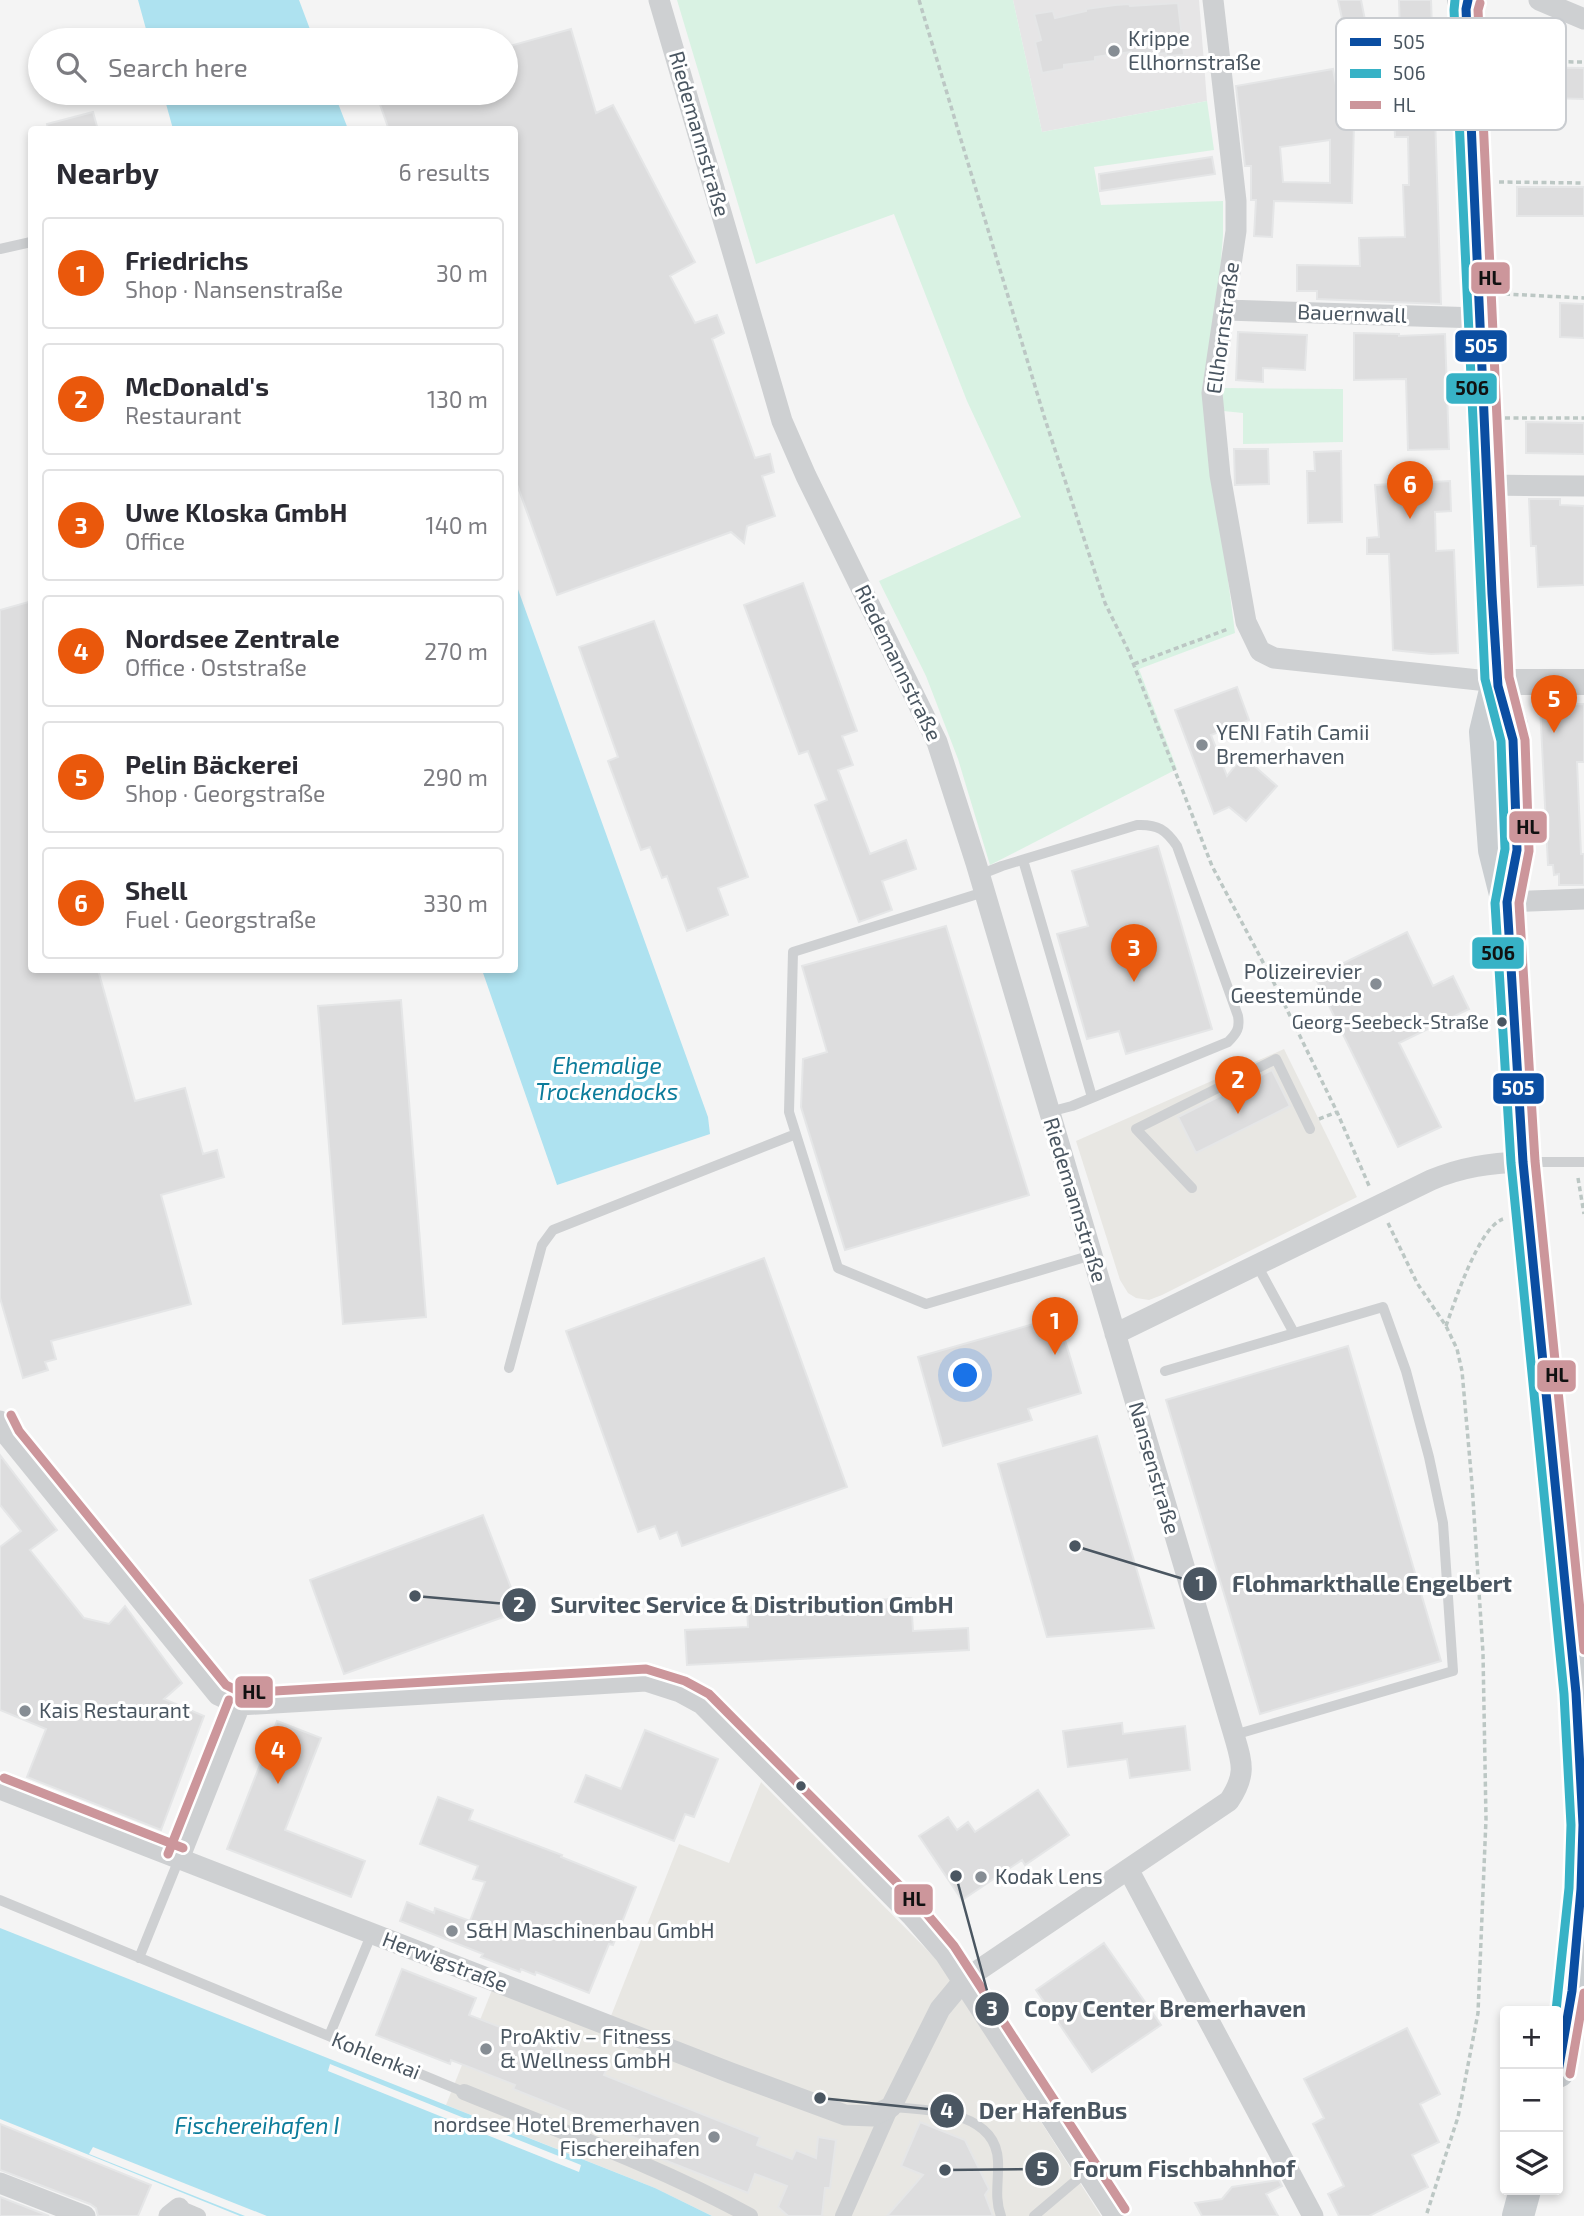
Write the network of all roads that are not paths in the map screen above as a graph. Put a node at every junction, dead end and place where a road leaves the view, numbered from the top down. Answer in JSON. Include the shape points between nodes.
{"nodes":[{"id":1,"x":659,"y":0,"type":"edge"},
{"id":2,"x":1213,"y":0,"type":"edge"},
{"id":3,"x":1539,"y":0,"type":"edge"},
{"id":4,"x":1572,"y":10,"type":"edge"},
{"id":5,"x":1473,"y":130,"type":"edge"},
{"id":6,"x":28,"y":243,"type":"edge"},
{"id":7,"x":0,"y":249,"type":"edge"},
{"id":8,"x":1479,"y":305,"type":"junction"},
{"id":9,"x":1226,"y":310,"type":"junction"},
{"id":10,"x":1486,"y":485,"type":"junction"},
{"id":11,"x":1584,"y":486,"type":"edge"},
{"id":12,"x":1497,"y":682,"type":"junction"},
{"id":13,"x":1584,"y":682,"type":"edge"},
{"id":14,"x":1023,"y":860,"type":"junction"},
{"id":15,"x":981,"y":884,"type":"junction"},
{"id":16,"x":1584,"y":899,"type":"edge"},
{"id":17,"x":1507,"y":902,"type":"junction"},
{"id":18,"x":1092,"y":1097,"type":"junction"},
{"id":19,"x":1049,"y":1112,"type":"junction"},
{"id":20,"x":1310,"y":1129,"type":"dead end"},
{"id":21,"x":796,"y":1134,"type":"junction"},
{"id":22,"x":1580,"y":1162,"type":"edge"},
{"id":23,"x":1523,"y":1163,"type":"junction"},
{"id":24,"x":1192,"y":1188,"type":"dead end"},
{"id":25,"x":1092,"y":1255,"type":"junction"},
{"id":26,"x":1257,"y":1265,"type":"junction"},
{"id":27,"x":1294,"y":1333,"type":"junction"},
{"id":28,"x":1115,"y":1334,"type":"junction"},
{"id":29,"x":509,"y":1368,"type":"dead end"},
{"id":30,"x":1165,"y":1371,"type":"dead end"},
{"id":31,"x":3,"y":1435,"type":"edge"},
{"id":32,"x":240,"y":1704,"type":"junction"},
{"id":33,"x":1234,"y":1735,"type":"junction"},
{"id":34,"x":0,"y":1789,"type":"edge"},
{"id":35,"x":179,"y":1858,"type":"junction"},
{"id":36,"x":1128,"y":1869,"type":"junction"},
{"id":37,"x":0,"y":1900,"type":"edge"},
{"id":38,"x":372,"y":1933,"type":"junction"},
{"id":39,"x":139,"y":1958,"type":"junction"},
{"id":40,"x":964,"y":1980,"type":"junction"},
{"id":41,"x":329,"y":2036,"type":"junction"},
{"id":42,"x":1559,"y":2069,"type":"edge"},
{"id":43,"x":464,"y":2092,"type":"joint"},
{"id":44,"x":891,"y":2107,"type":"junction"},
{"id":45,"x":1086,"y":2172,"type":"junction"},
{"id":46,"x":0,"y":2183,"type":"edge"},
{"id":47,"x":1524,"y":2195,"type":"edge"},
{"id":48,"x":85,"y":2216,"type":"edge"},
{"id":49,"x":750,"y":2216,"type":"edge"},
{"id":50,"x":843,"y":2216,"type":"edge"},
{"id":51,"x":1001,"y":2216,"type":"edge"},
{"id":52,"x":1034,"y":2216,"type":"edge"},
{"id":53,"x":1115,"y":2216,"type":"edge"},
{"id":54,"x":1313,"y":2216,"type":"edge"},
{"id":55,"x":1518,"y":2216,"type":"edge"}],
"edges":[{"from":1,"to":15,"type":"street","name":"Riedemannstraße","via":[[782,421],[937,742]]},
{"from":2,"to":9,"type":"street","name":"Ellhornstraße","via":[[1236,201]]},
{"from":3,"to":4,"type":"street"},
{"from":5,"to":8,"type":"main road"},
{"from":6,"to":7,"type":"lane"},
{"from":8,"to":9,"type":"street","name":"Bauernwall"},
{"from":8,"to":10,"type":"main road"},
{"from":9,"to":12,"type":"street","name":"Ellhornstraße","via":[[1212,393],[1220,475],[1247,622],[1261,651],[1274,658]]},
{"from":10,"to":11,"type":"street"},
{"from":10,"to":12,"type":"main road"},
{"from":12,"to":13,"type":"street"},
{"from":12,"to":17,"type":"main road","via":[[1513,740],[1517,850]]},
{"from":14,"to":15,"type":"lane"},
{"from":14,"to":18,"type":"lane"},
{"from":14,"to":18,"type":"lane","via":[[1137,825],[1161,827],[1177,846],[1238,1016],[1237,1034],[1228,1042]]},
{"from":15,"to":19,"type":"street","name":"Riedemannstraße"},
{"from":15,"to":21,"type":"lane","via":[[793,952],[789,1112]]},
{"from":16,"to":17,"type":"street"},
{"from":17,"to":23,"type":"main road"},
{"from":18,"to":19,"type":"lane"},
{"from":19,"to":25,"type":"street","name":"Riedemannstraße"},
{"from":20,"to":24,"type":"lane","via":[[1276,1059],[1136,1129]]},
{"from":21,"to":25,"type":"lane","via":[[838,1268],[926,1304]]},
{"from":21,"to":29,"type":"lane","via":[[553,1230],[542,1245]]},
{"from":22,"to":23,"type":"lane"},
{"from":23,"to":26,"type":"street","via":[[1490,1163],[1448,1173]]},
{"from":23,"to":42,"type":"main road","via":[[1576,1693],[1583,1825],[1572,1991]]},
{"from":25,"to":28,"type":"street","name":"Riedemannstraße"},
{"from":26,"to":27,"type":"lane"},
{"from":26,"to":28,"type":"street"},
{"from":27,"to":30,"type":"lane"},
{"from":27,"to":33,"type":"lane","via":[[1383,1307],[1406,1371],[1443,1523],[1452,1671]]},
{"from":28,"to":33,"type":"street","name":"Nansenstraße"},
{"from":31,"to":32,"type":"street","via":[[218,1695]]},
{"from":32,"to":35,"type":"street"},
{"from":32,"to":40,"type":"street","via":[[646,1681],[680,1692],[702,1704],[850,1853],[912,1916]]},
{"from":33,"to":36,"type":"street","name":"Nansenstraße","via":[[1243,1768],[1229,1801]]},
{"from":34,"to":35,"type":"street","name":"Herwigstraße"},
{"from":35,"to":38,"type":"street","name":"Herwigstraße"},
{"from":35,"to":39,"type":"lane"},
{"from":36,"to":40,"type":"street","name":"Nansenstraße"},
{"from":36,"to":54,"type":"street"},
{"from":37,"to":39,"type":"lane","name":"Kohlenkai"},
{"from":38,"to":41,"type":"lane"},
{"from":38,"to":44,"type":"street","name":"Herwigstraße","via":[[845,2115],[873,2116]]},
{"from":39,"to":41,"type":"lane","name":"Kohlenkai"},
{"from":40,"to":44,"type":"street","name":"Nansenstraße","via":[[940,2009]]},
{"from":40,"to":45,"type":"street"},
{"from":41,"to":43,"type":"lane","name":"Kohlenkai"},
{"from":43,"to":49,"type":"street","name":"Kohlenkai","via":[[653,2170]]},
{"from":44,"to":50,"type":"street"},
{"from":44,"to":51,"type":"lane","via":[[962,2118],[986,2130],[998,2152],[996,2194]]},
{"from":45,"to":52,"type":"lane"},
{"from":45,"to":53,"type":"street"},
{"from":46,"to":48,"type":"street"},
{"from":47,"to":55,"type":"main road"}]}
